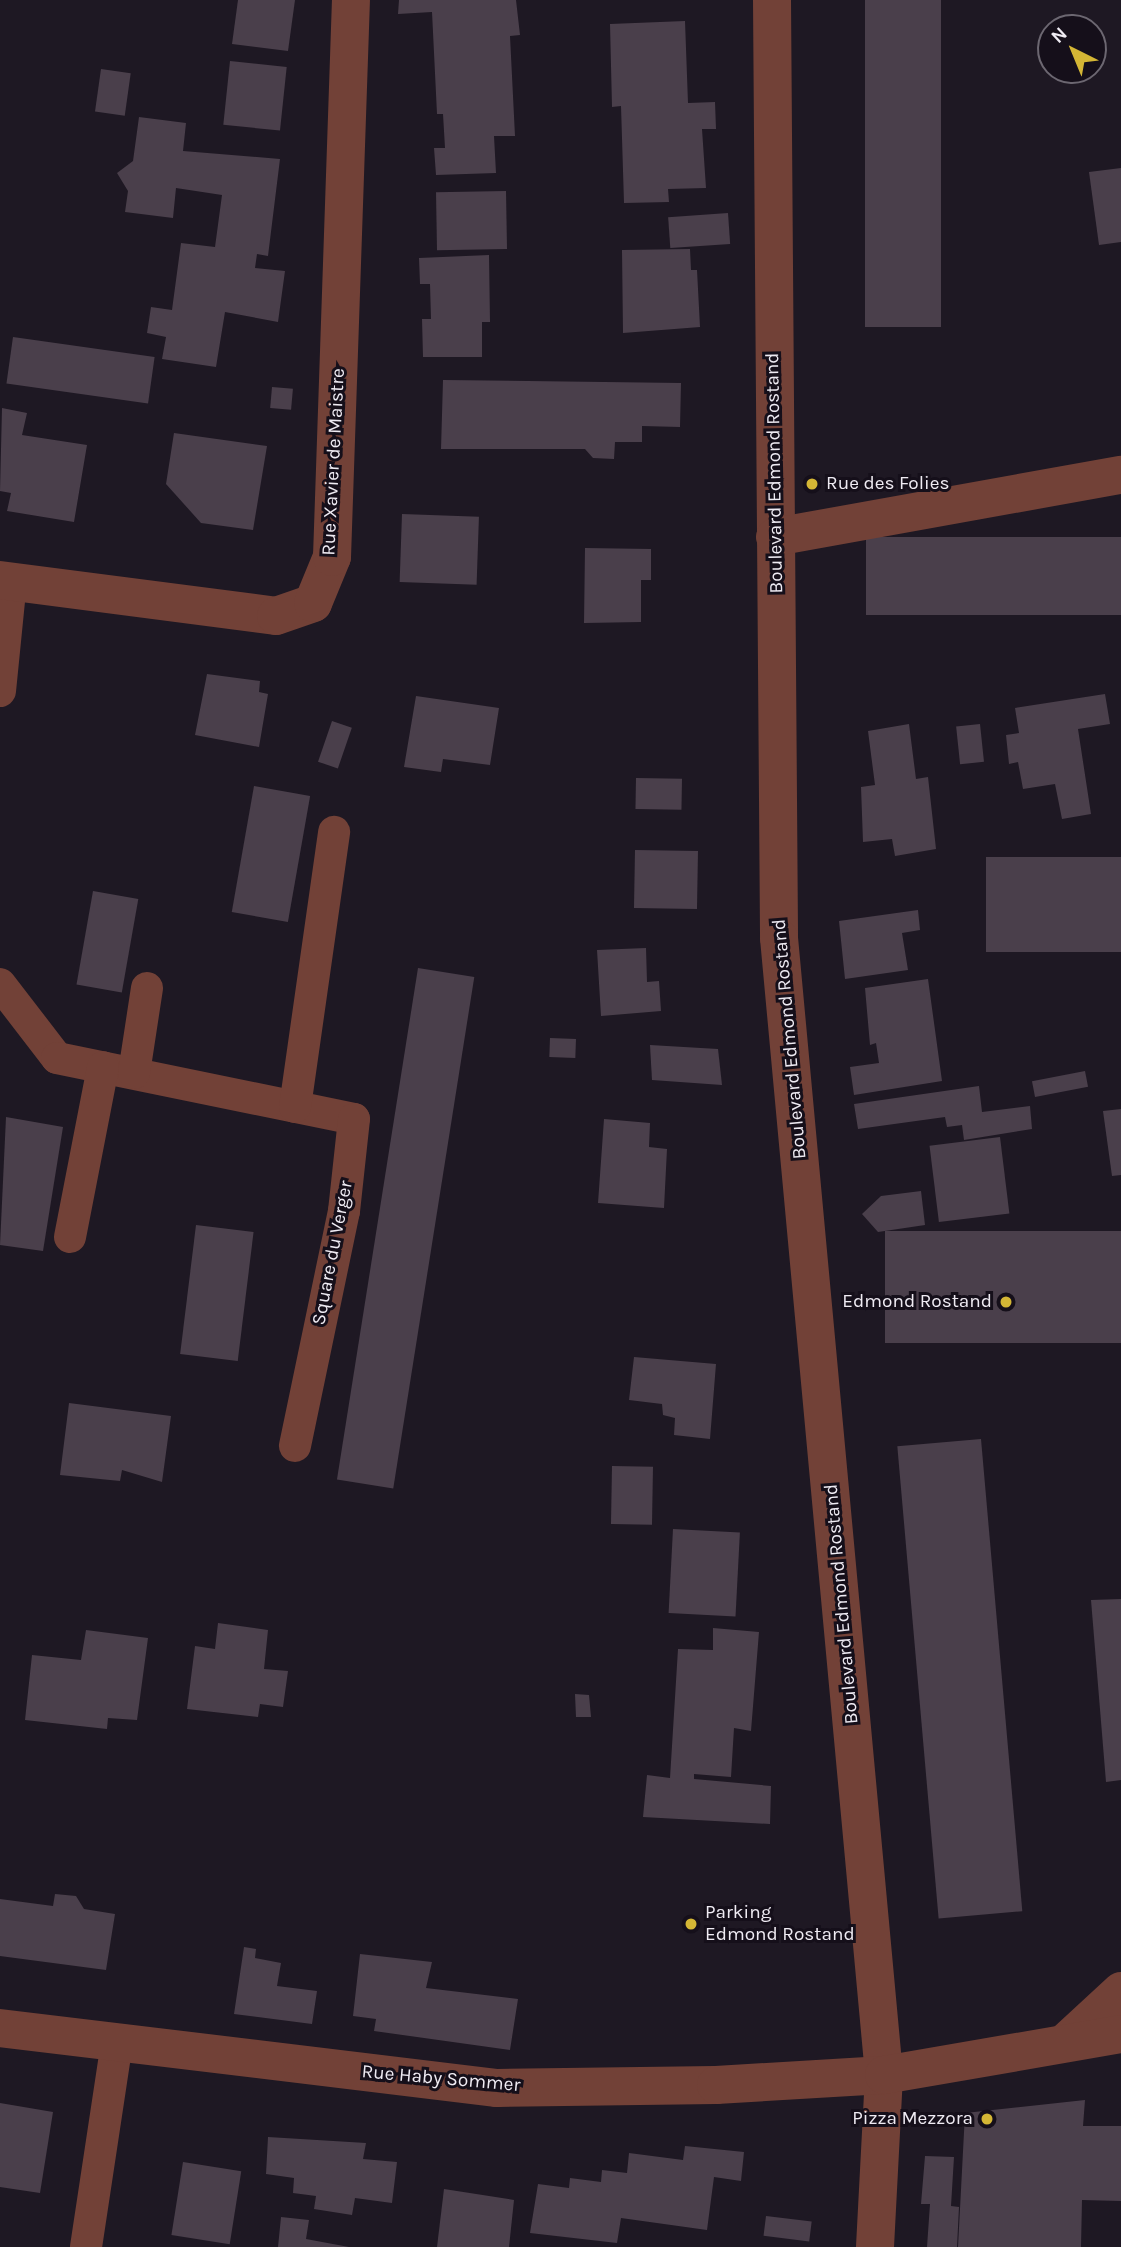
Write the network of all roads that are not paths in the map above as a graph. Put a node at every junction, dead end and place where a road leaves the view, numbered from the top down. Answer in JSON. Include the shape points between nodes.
{"nodes":[{"id":1,"x":351,"y":0,"type":"edge"},
{"id":2,"x":772,"y":0,"type":"edge"},
{"id":3,"x":1121,"y":475,"type":"edge"},
{"id":4,"x":775,"y":537,"type":"junction"},
{"id":5,"x":6,"y":580,"type":"edge"},
{"id":6,"x":0,"y":691,"type":"edge"},
{"id":7,"x":334,"y":832,"type":"dead end"},
{"id":8,"x":0,"y":984,"type":"edge"},
{"id":9,"x":147,"y":988,"type":"dead end"},
{"id":10,"x":103,"y":1067,"type":"junction"},
{"id":11,"x":134,"y":1073,"type":"junction"},
{"id":12,"x":295,"y":1107,"type":"junction"},
{"id":13,"x":69,"y":1237,"type":"dead end"},
{"id":14,"x":295,"y":1446,"type":"dead end"},
{"id":15,"x":1121,"y":1991,"type":"edge"},
{"id":16,"x":0,"y":2028,"type":"edge"},
{"id":17,"x":1121,"y":2034,"type":"edge"},
{"id":18,"x":1068,"y":2040,"type":"junction"},
{"id":19,"x":117,"y":2042,"type":"junction"},
{"id":20,"x":884,"y":2074,"type":"junction"},
{"id":21,"x":86,"y":2247,"type":"edge"},
{"id":22,"x":875,"y":2247,"type":"edge"}],
"edges":[{"from":1,"to":5,"type":"street","name":"Rue Xavier de Maistre","via":[[332,557],[313,603],[276,616]]},
{"from":2,"to":4,"type":"street","name":"Boulevard Edmond Rostand"},
{"from":3,"to":4,"type":"street"},
{"from":4,"to":20,"type":"street","name":"Boulevard Edmond Rostand","via":[[779,939]]},
{"from":5,"to":6,"type":"lane"},
{"from":7,"to":12,"type":"lane"},
{"from":8,"to":10,"type":"lane","name":"Square du Verger","via":[[57,1058]]},
{"from":9,"to":11,"type":"lane"},
{"from":10,"to":11,"type":"lane","name":"Square du Verger"},
{"from":10,"to":13,"type":"lane"},
{"from":11,"to":12,"type":"lane","name":"Square du Verger"},
{"from":12,"to":14,"type":"lane","name":"Square du Verger","via":[[354,1119],[344,1211]]},
{"from":15,"to":18,"type":"street"},
{"from":16,"to":19,"type":"street","name":"Rue Haby Sommer"},
{"from":17,"to":18,"type":"street","name":"Rue Haby Sommer"},
{"from":18,"to":20,"type":"street","name":"Rue Haby Sommer"},
{"from":19,"to":20,"type":"street","name":"Rue Haby Sommer","via":[[497,2088],[716,2085]]},
{"from":19,"to":21,"type":"lane"},
{"from":20,"to":22,"type":"street","name":"Boulevard Edmond Rostand"}]}
